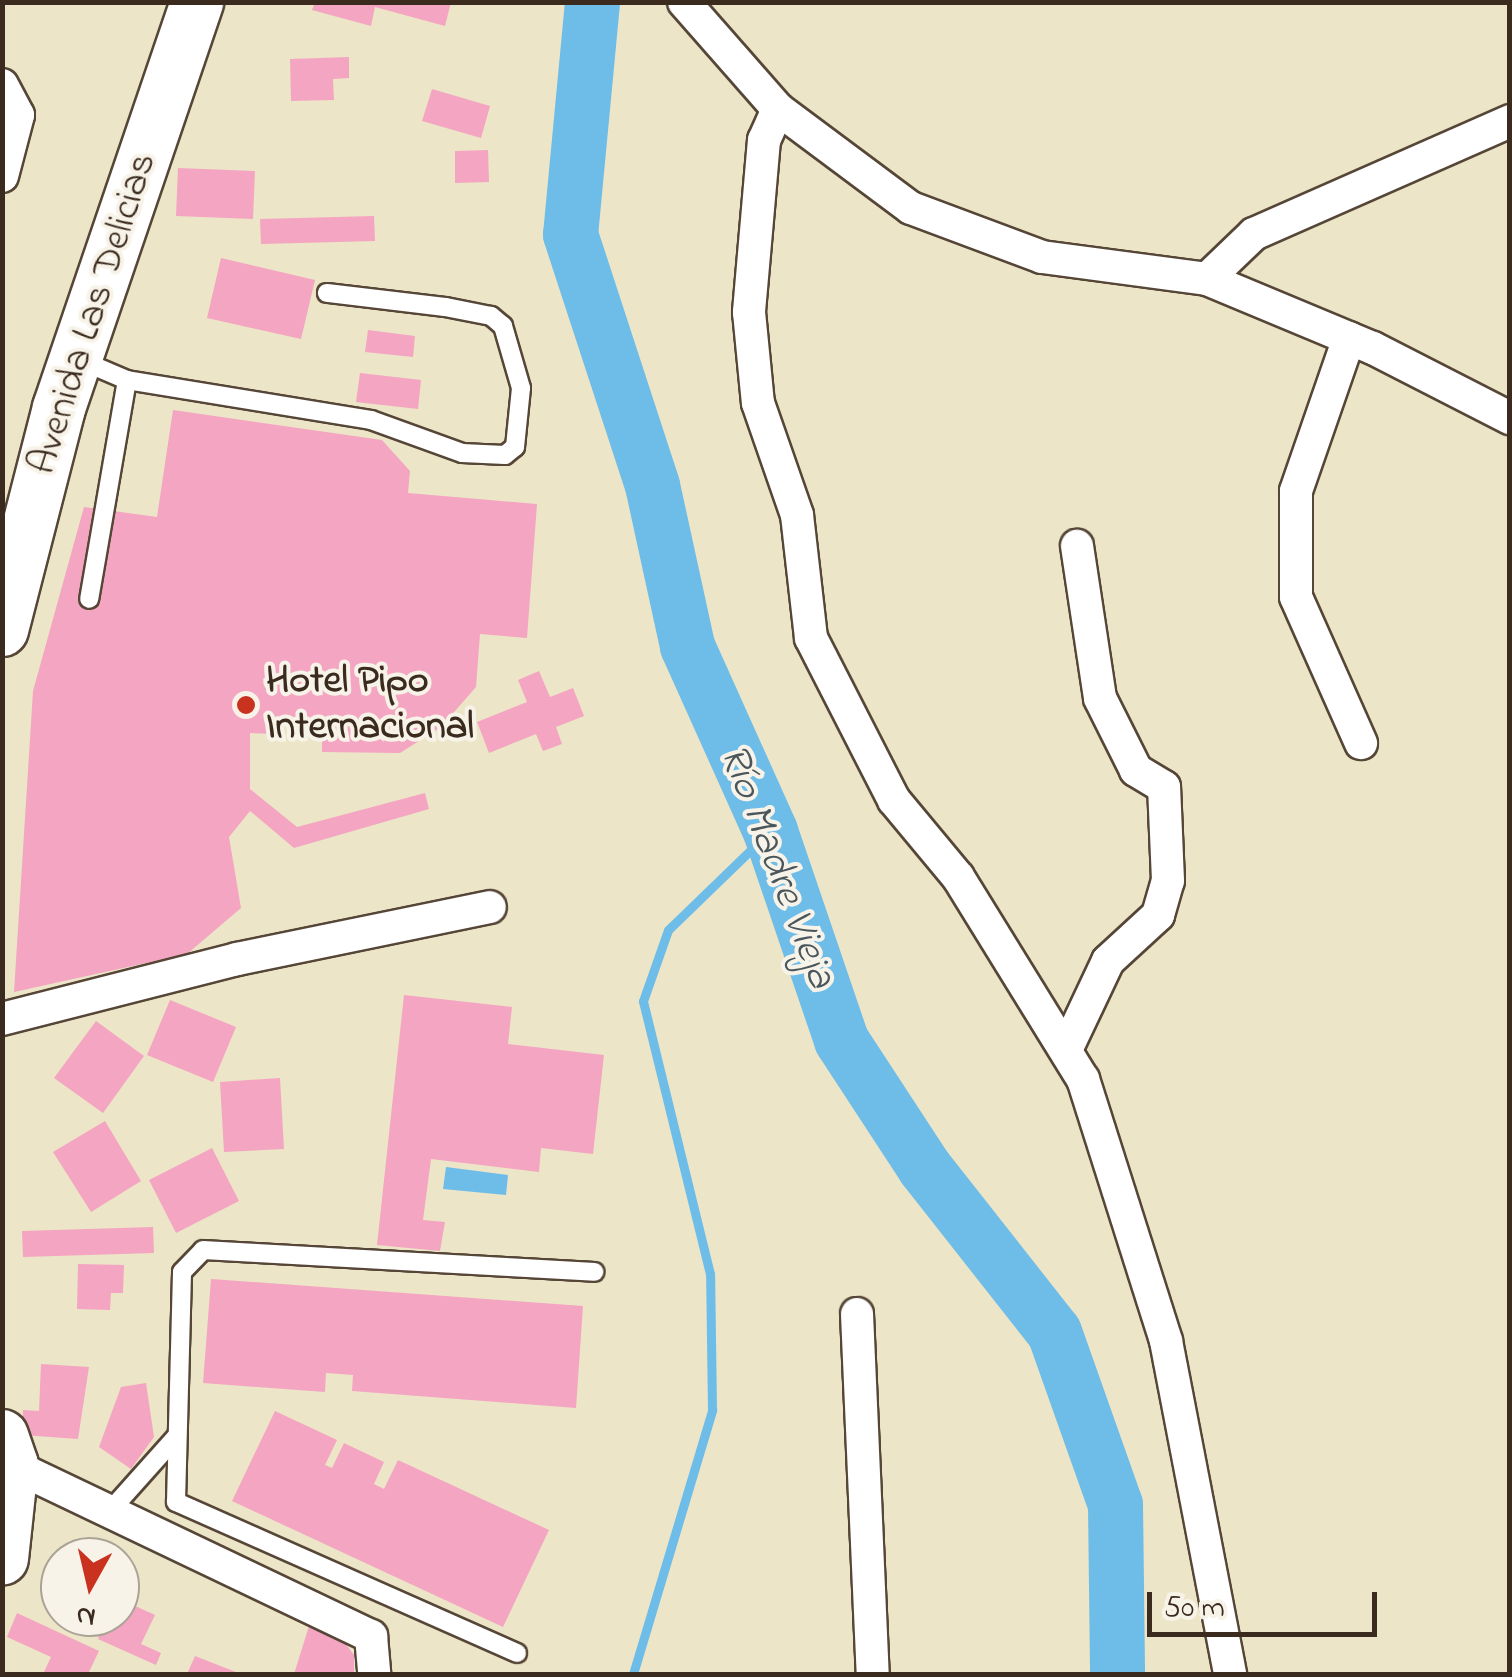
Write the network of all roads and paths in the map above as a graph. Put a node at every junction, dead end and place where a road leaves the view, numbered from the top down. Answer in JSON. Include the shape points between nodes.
{"nodes":[{"id":1,"x":198,"y":2,"type":"edge"},
{"id":2,"x":684,"y":2,"type":"edge"},
{"id":3,"x":2,"y":85,"type":"edge"},
{"id":4,"x":778,"y":109,"type":"junction"},
{"id":5,"x":1510,"y":121,"type":"edge"},
{"id":6,"x":2,"y":176,"type":"edge"},
{"id":7,"x":1207,"y":279,"type":"junction"},
{"id":8,"x":327,"y":293,"type":"dead end"},
{"id":9,"x":1349,"y":338,"type":"junction"},
{"id":10,"x":74,"y":358,"type":"junction"},
{"id":11,"x":127,"y":380,"type":"junction"},
{"id":12,"x":1510,"y":418,"type":"edge"},
{"id":13,"x":1076,"y":546,"type":"dead end"},
{"id":14,"x":90,"y":599,"type":"dead end"},
{"id":15,"x":2,"y":630,"type":"edge"},
{"id":16,"x":1360,"y":742,"type":"dead end"},
{"id":17,"x":490,"y":907,"type":"dead end"},
{"id":18,"x":2,"y":1018,"type":"edge"},
{"id":19,"x":1066,"y":1050,"type":"junction"},
{"id":20,"x":594,"y":1272,"type":"dead end"},
{"id":21,"x":857,"y":1314,"type":"dead end"},
{"id":22,"x":177,"y":1436,"type":"junction"},
{"id":23,"x":8,"y":1450,"type":"edge"},
{"id":24,"x":108,"y":1512,"type":"junction"},
{"id":25,"x":2,"y":1558,"type":"edge"},
{"id":26,"x":517,"y":1654,"type":"dead end"},
{"id":27,"x":374,"y":1674,"type":"edge"},
{"id":28,"x":873,"y":1674,"type":"edge"},
{"id":29,"x":1230,"y":1674,"type":"edge"}],
"edges":[{"from":1,"to":10,"type":"main road","name":"Avenida Las Delicias"},
{"from":2,"to":4,"type":"street"},
{"from":3,"to":6,"type":"street","via":[[18,115]]},
{"from":4,"to":7,"type":"street","via":[[911,208],[1042,257]]},
{"from":4,"to":19,"type":"street","via":[[764,140],[750,312],[758,403],[797,515],[811,638],[894,800],[958,877]]},
{"from":5,"to":7,"type":"street","via":[[1254,234]]},
{"from":7,"to":9,"type":"street"},
{"from":8,"to":11,"type":"lane","via":[[445,307],[490,316],[503,326],[521,388],[515,447],[505,455],[462,454],[371,420]]},
{"from":9,"to":12,"type":"street"},
{"from":9,"to":16,"type":"street","via":[[1296,491],[1296,597]]},
{"from":10,"to":11,"type":"lane"},
{"from":10,"to":15,"type":"main road","name":"Avenida Las Delicias"},
{"from":11,"to":14,"type":"lane"},
{"from":13,"to":19,"type":"street","via":[[1100,698],[1136,770],[1164,787],[1168,881],[1158,915],[1108,961]]},
{"from":17,"to":18,"type":"street","via":[[236,959]]},
{"from":19,"to":29,"type":"street","via":[[1084,1080],[1166,1340]]},
{"from":20,"to":22,"type":"lane","via":[[203,1250],[182,1272]]},
{"from":21,"to":28,"type":"street"},
{"from":22,"to":24,"type":"lane"},
{"from":22,"to":26,"type":"lane","via":[[176,1502]]},
{"from":23,"to":24,"type":"street"},
{"from":23,"to":25,"type":"main road"},
{"from":24,"to":27,"type":"street","via":[[371,1636]]}]}
